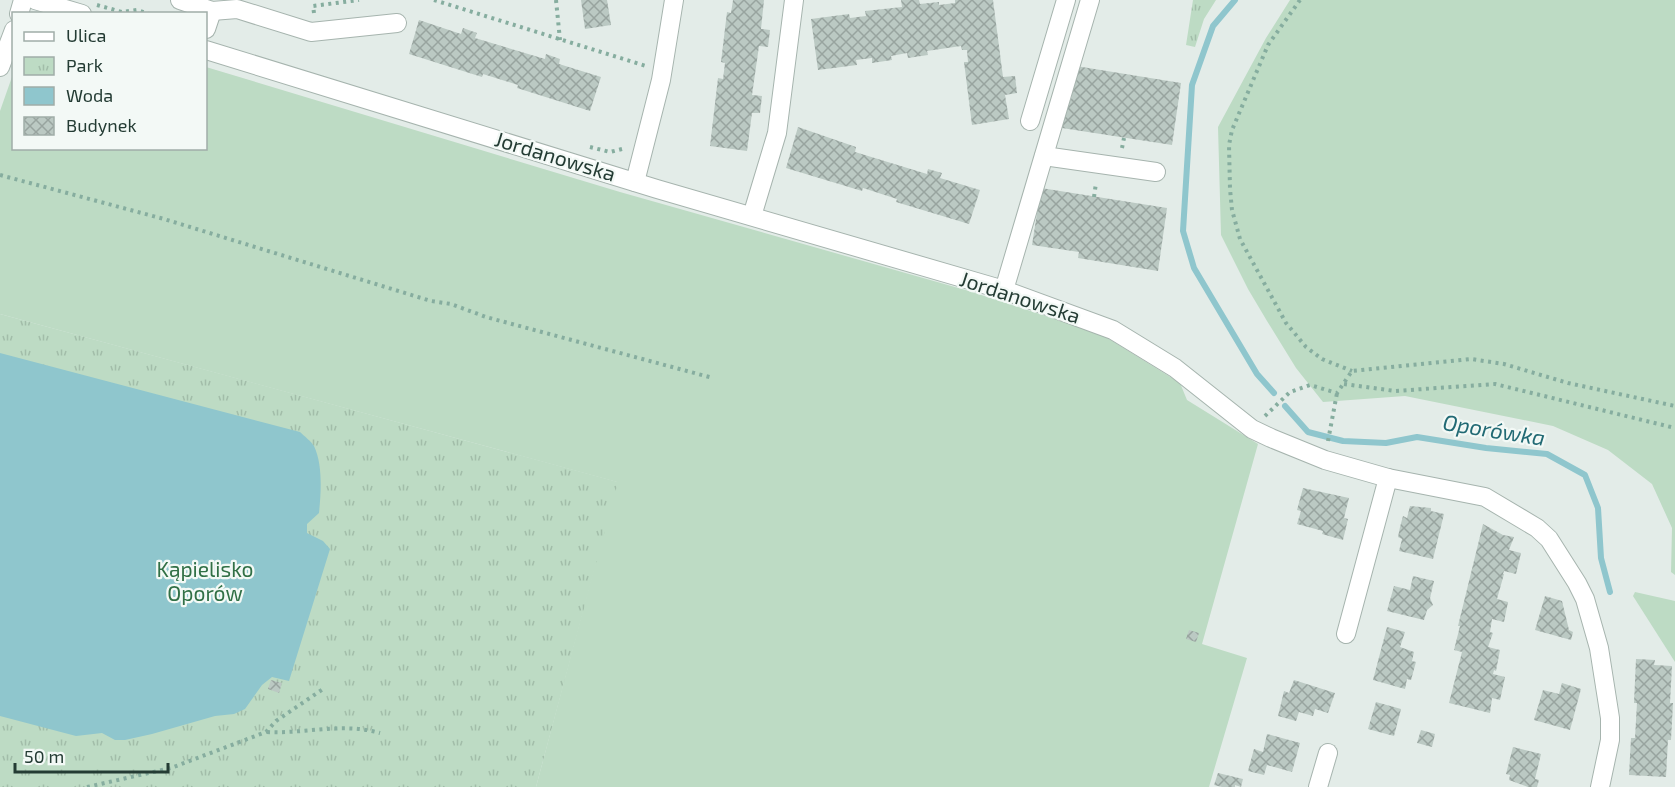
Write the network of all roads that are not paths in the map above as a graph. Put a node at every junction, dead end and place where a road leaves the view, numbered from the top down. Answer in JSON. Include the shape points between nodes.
{"nodes":[{"id":1,"x":35,"y":0,"type":"edge"},
{"id":2,"x":180,"y":0,"type":"edge"},
{"id":3,"x":674,"y":0,"type":"edge"},
{"id":4,"x":794,"y":0,"type":"edge"},
{"id":5,"x":1066,"y":0,"type":"edge"},
{"id":6,"x":1090,"y":0,"type":"edge"},
{"id":7,"x":88,"y":9,"type":"edge"},
{"id":8,"x":212,"y":11,"type":"junction"},
{"id":9,"x":397,"y":23,"type":"dead end"},
{"id":10,"x":207,"y":26,"type":"edge"},
{"id":11,"x":12,"y":35,"type":"edge"},
{"id":12,"x":207,"y":50,"type":"edge"},
{"id":13,"x":0,"y":67,"type":"edge"},
{"id":14,"x":1030,"y":121,"type":"dead end"},
{"id":15,"x":1044,"y":156,"type":"junction"},
{"id":16,"x":1156,"y":172,"type":"dead end"},
{"id":17,"x":635,"y":182,"type":"junction"},
{"id":18,"x":752,"y":216,"type":"junction"},
{"id":19,"x":1004,"y":290,"type":"junction"},
{"id":20,"x":1388,"y":478,"type":"junction"},
{"id":21,"x":1346,"y":634,"type":"dead end"},
{"id":22,"x":1328,"y":753,"type":"dead end"},
{"id":23,"x":1318,"y":787,"type":"edge"},
{"id":24,"x":1600,"y":787,"type":"edge"}],
"edges":[{"from":1,"to":7,"type":"street"},
{"from":2,"to":8,"type":"street"},
{"from":3,"to":17,"type":"street","via":[[661,80]]},
{"from":4,"to":18,"type":"street","via":[[777,133]]},
{"from":5,"to":14,"type":"street"},
{"from":6,"to":15,"type":"street"},
{"from":8,"to":9,"type":"street","via":[[237,9],[311,32]]},
{"from":8,"to":10,"type":"street"},
{"from":11,"to":13,"type":"street"},
{"from":12,"to":17,"type":"street","name":"Jordanowska"},
{"from":15,"to":16,"type":"street"},
{"from":15,"to":19,"type":"street"},
{"from":17,"to":18,"type":"street","name":"Jordanowska"},
{"from":18,"to":19,"type":"street","name":"Jordanowska"},
{"from":19,"to":20,"type":"street","name":"Jordanowska","via":[[1113,330],[1175,368],[1252,429],[1325,460]]},
{"from":20,"to":21,"type":"street"},
{"from":20,"to":24,"type":"street","name":"Jordanowska","via":[[1485,497],[1537,528],[1556,548],[1585,600],[1599,648],[1610,718],[1610,740]]},
{"from":22,"to":23,"type":"street"}]}
